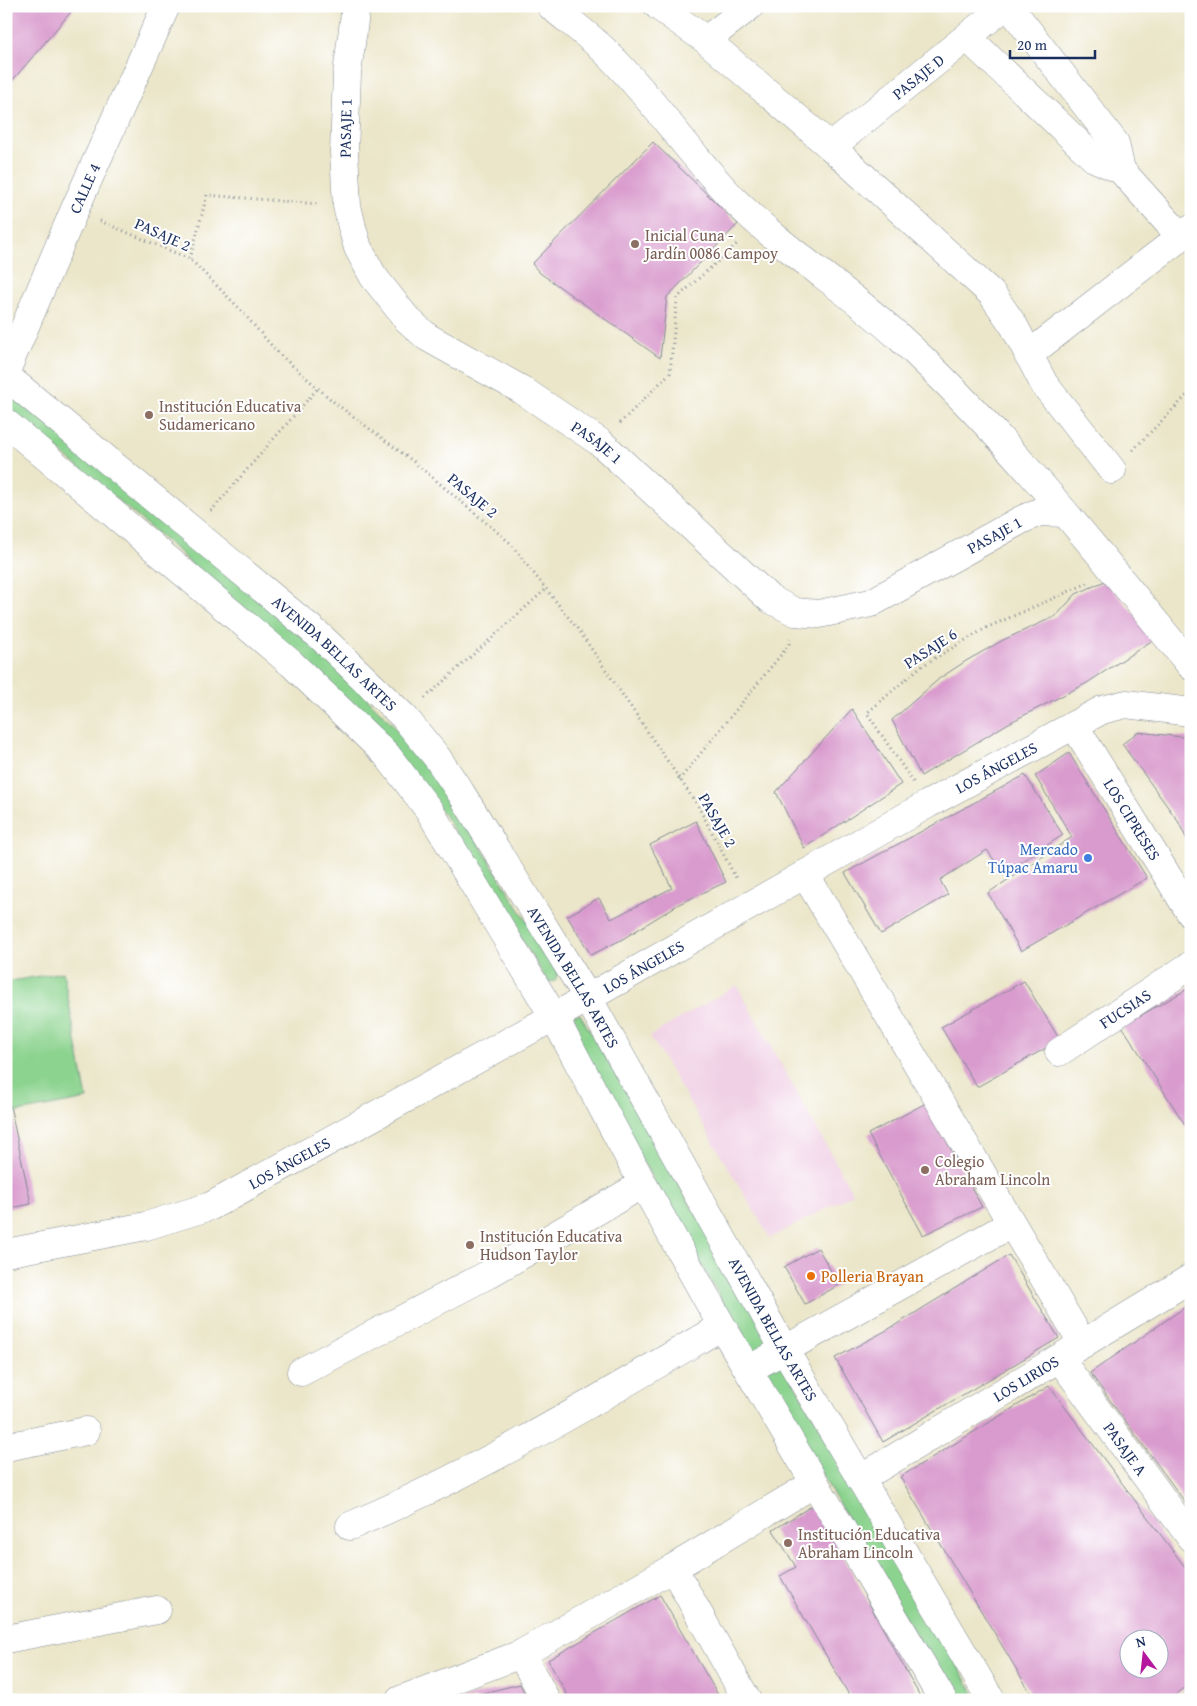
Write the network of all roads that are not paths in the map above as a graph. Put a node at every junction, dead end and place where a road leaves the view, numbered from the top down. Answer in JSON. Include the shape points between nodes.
{"nodes":[{"id":1,"x":166,"y":6,"type":"edge"},
{"id":2,"x":356,"y":6,"type":"edge"},
{"id":3,"x":551,"y":6,"type":"edge"},
{"id":4,"x":658,"y":6,"type":"edge"},
{"id":5,"x":750,"y":6,"type":"edge"},
{"id":6,"x":1007,"y":6,"type":"edge"},
{"id":7,"x":967,"y":37,"type":"junction"},
{"id":8,"x":706,"y":40,"type":"junction"},
{"id":9,"x":830,"y":146,"type":"junction"},
{"id":10,"x":1121,"y":170,"type":"junction"},
{"id":11,"x":1186,"y":233,"type":"edge"},
{"id":12,"x":1028,"y":355,"type":"junction"},
{"id":13,"x":6,"y":371,"type":"edge"},
{"id":14,"x":6,"y":376,"type":"edge"},
{"id":15,"x":6,"y":423,"type":"edge"},
{"id":16,"x":1112,"y":470,"type":"dead end"},
{"id":17,"x":1065,"y":513,"type":"junction"},
{"id":18,"x":1191,"y":666,"type":"edge"},
{"id":19,"x":1191,"y":712,"type":"edge"},
{"id":20,"x":1074,"y":725,"type":"junction"},
{"id":21,"x":805,"y":874,"type":"junction"},
{"id":22,"x":1191,"y":914,"type":"edge"},
{"id":23,"x":1191,"y":965,"type":"edge"},
{"id":24,"x":588,"y":998,"type":"junction"},
{"id":25,"x":554,"y":1017,"type":"junction"},
{"id":26,"x":1059,"y":1052,"type":"dead end"},
{"id":27,"x":643,"y":1184,"type":"junction"},
{"id":28,"x":1011,"y":1224,"type":"junction"},
{"id":29,"x":6,"y":1253,"type":"edge"},
{"id":30,"x":1191,"y":1278,"type":"edge"},
{"id":31,"x":722,"y":1326,"type":"junction"},
{"id":32,"x":1083,"y":1344,"type":"junction"},
{"id":33,"x":784,"y":1348,"type":"junction"},
{"id":34,"x":1060,"y":1359,"type":"junction"},
{"id":35,"x":748,"y":1370,"type":"junction"},
{"id":36,"x":300,"y":1372,"type":"dead end"},
{"id":37,"x":86,"y":1431,"type":"dead end"},
{"id":38,"x":6,"y":1447,"type":"edge"},
{"id":39,"x":860,"y":1479,"type":"junction"},
{"id":40,"x":815,"y":1483,"type":"junction"},
{"id":41,"x":350,"y":1526,"type":"dead end"},
{"id":42,"x":1191,"y":1538,"type":"edge"},
{"id":43,"x":673,"y":1568,"type":"junction"},
{"id":44,"x":157,"y":1610,"type":"dead end"},
{"id":45,"x":6,"y":1638,"type":"edge"},
{"id":46,"x":521,"y":1654,"type":"junction"},
{"id":47,"x":400,"y":1700,"type":"edge"},
{"id":48,"x":546,"y":1700,"type":"edge"},
{"id":49,"x":748,"y":1700,"type":"edge"},
{"id":50,"x":943,"y":1700,"type":"edge"},
{"id":51,"x":991,"y":1700,"type":"edge"}],
"edges":[{"from":1,"to":13,"type":"street","name":"CALLE 4"},
{"from":2,"to":17,"type":"street","name":"PASAJE 1","via":[[347,74],[344,152],[347,206],[358,248],[369,269],[407,319],[427,337],[522,390],[601,443],[770,599],[796,612],[819,614],[871,603],[1021,520],[1039,512]]},
{"from":3,"to":17,"type":"street","via":[[605,51],[732,198],[906,343],[960,395]]},
{"from":4,"to":8,"type":"street"},
{"from":5,"to":8,"type":"street"},
{"from":6,"to":7,"type":"street","name":"PASAJE D"},
{"from":6,"to":10,"type":"street","via":[[1115,143]]},
{"from":7,"to":9,"type":"street","name":"PASAJE D"},
{"from":7,"to":10,"type":"street","via":[[1094,158]]},
{"from":8,"to":9,"type":"street"},
{"from":9,"to":12,"type":"street","via":[[992,294],[1014,326]]},
{"from":10,"to":11,"type":"street"},
{"from":11,"to":12,"type":"street"},
{"from":12,"to":16,"type":"street","via":[[1044,384]]},
{"from":14,"to":24,"type":"street","name":"AVENIDA BELLAS ARTES","via":[[322,638],[404,717],[461,792]]},
{"from":15,"to":25,"type":"street","via":[[292,664],[386,754],[429,810]]},
{"from":17,"to":18,"type":"street"},
{"from":19,"to":20,"type":"street","name":"LOS ÁNGELES","via":[[1126,704],[1102,710]]},
{"from":20,"to":21,"type":"street","name":"LOS ÁNGELES"},
{"from":20,"to":22,"type":"street","name":"LOS CIPRESES"},
{"from":21,"to":24,"type":"street","name":"LOS ÁNGELES"},
{"from":21,"to":28,"type":"street"},
{"from":23,"to":26,"type":"street","name":"FUCSIAS"},
{"from":24,"to":25,"type":"street","name":"LOS ÁNGELES"},
{"from":24,"to":33,"type":"street","name":"AVENIDA BELLAS ARTES"},
{"from":25,"to":27,"type":"street"},
{"from":25,"to":29,"type":"street","name":"LOS ÁNGELES","via":[[211,1206],[146,1226]]},
{"from":27,"to":31,"type":"street"},
{"from":27,"to":36,"type":"street","via":[[487,1276]]},
{"from":28,"to":32,"type":"street"},
{"from":28,"to":33,"type":"street"},
{"from":30,"to":32,"type":"street","name":"LOS LIRIOS"},
{"from":31,"to":35,"type":"street"},
{"from":31,"to":41,"type":"street","via":[[492,1459],[411,1500]]},
{"from":32,"to":34,"type":"street","name":"LOS LIRIOS"},
{"from":33,"to":35,"type":"street"},
{"from":33,"to":39,"type":"street","name":"AVENIDA BELLAS ARTES"},
{"from":34,"to":39,"type":"street","name":"LOS LIRIOS"},
{"from":34,"to":42,"type":"street","name":"PASAJE A"},
{"from":35,"to":40,"type":"street"},
{"from":37,"to":38,"type":"street"},
{"from":39,"to":51,"type":"street","name":"AVENIDA BELLAS ARTES"},
{"from":40,"to":43,"type":"street"},
{"from":40,"to":50,"type":"street"},
{"from":43,"to":46,"type":"street"},
{"from":43,"to":49,"type":"street"},
{"from":44,"to":45,"type":"street"},
{"from":46,"to":47,"type":"street"},
{"from":46,"to":48,"type":"street"}]}
